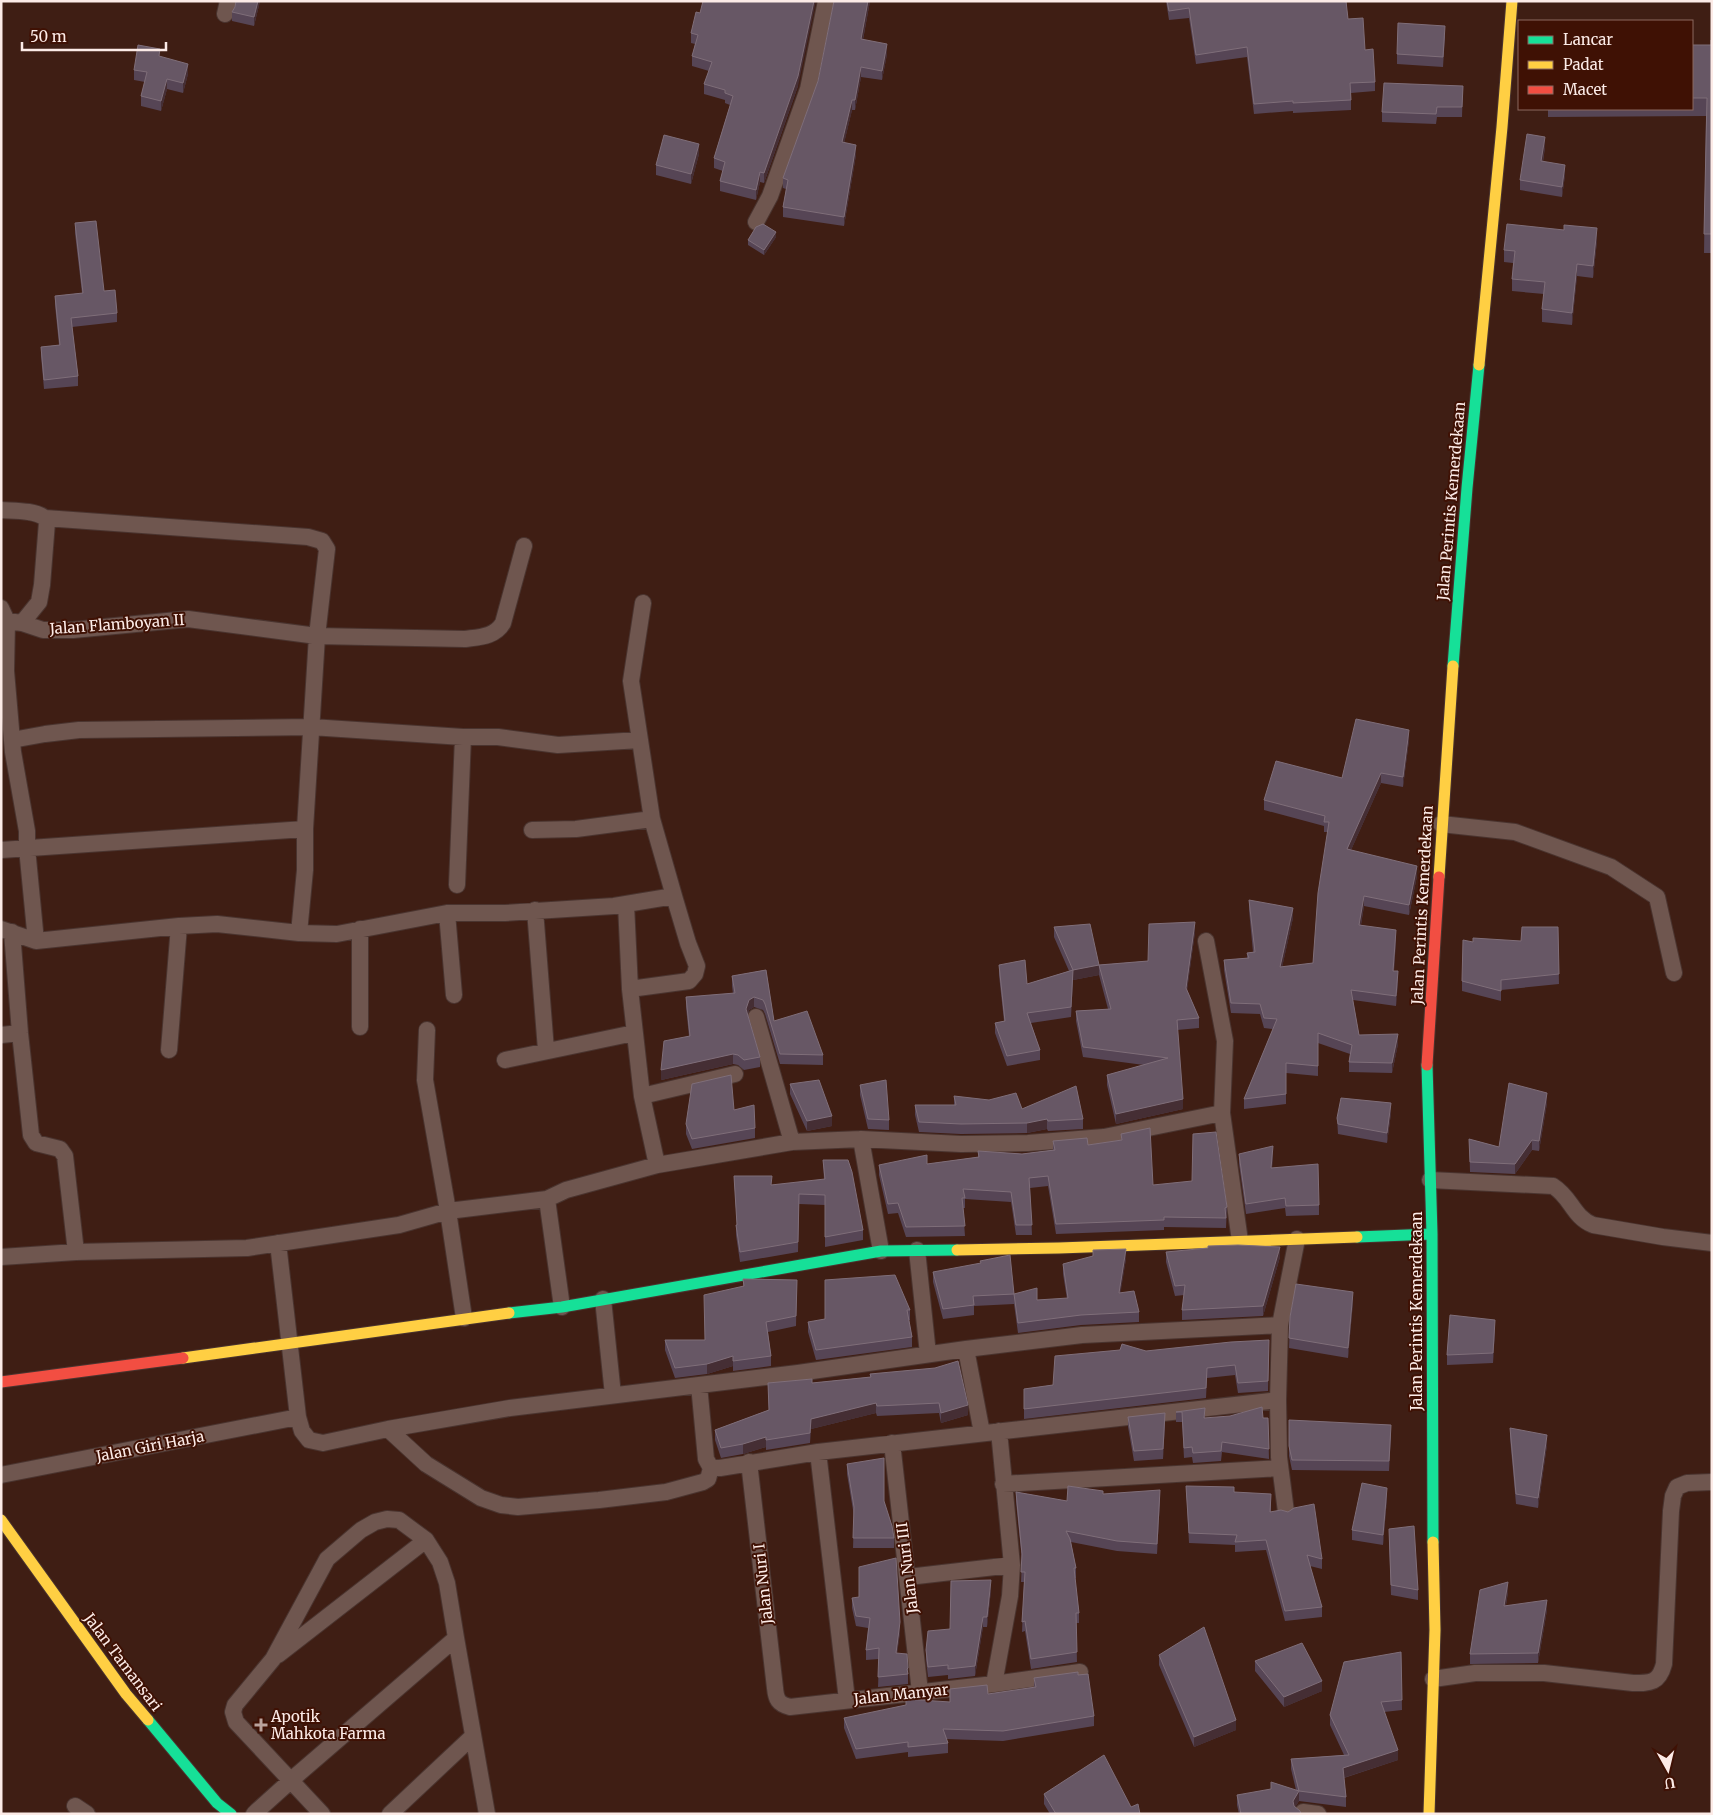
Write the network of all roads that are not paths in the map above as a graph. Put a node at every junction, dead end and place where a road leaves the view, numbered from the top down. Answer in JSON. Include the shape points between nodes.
{"nodes":[{"id":1,"x":826,"y":1,"type":"edge"},
{"id":2,"x":1512,"y":1,"type":"edge"},
{"id":3,"x":756,"y":222,"type":"dead end"},
{"id":4,"x":1,"y":510,"type":"edge"},
{"id":5,"x":45,"y":518,"type":"junction"},
{"id":6,"x":524,"y":546,"type":"dead end"},
{"id":7,"x":644,"y":603,"type":"dead end"},
{"id":8,"x":10,"y":617,"type":"edge"},
{"id":9,"x":317,"y":636,"type":"junction"},
{"id":10,"x":4,"y":671,"type":"edge"},
{"id":11,"x":311,"y":727,"type":"junction"},
{"id":12,"x":463,"y":737,"type":"junction"},
{"id":13,"x":640,"y":740,"type":"junction"},
{"id":14,"x":9,"y":748,"type":"edge"},
{"id":15,"x":652,"y":819,"type":"junction"},
{"id":16,"x":1441,"y":824,"type":"junction"},
{"id":17,"x":305,"y":829,"type":"junction"},
{"id":18,"x":532,"y":830,"type":"dead end"},
{"id":19,"x":27,"y":848,"type":"junction"},
{"id":20,"x":1,"y":850,"type":"edge"},
{"id":21,"x":457,"y":885,"type":"dead end"},
{"id":22,"x":674,"y":896,"type":"junction"},
{"id":23,"x":626,"y":904,"type":"junction"},
{"id":24,"x":535,"y":910,"type":"junction"},
{"id":25,"x":447,"y":913,"type":"junction"},
{"id":26,"x":179,"y":926,"type":"junction"},
{"id":27,"x":360,"y":929,"type":"junction"},
{"id":28,"x":7,"y":930,"type":"edge"},
{"id":29,"x":299,"y":934,"type":"junction"},
{"id":30,"x":36,"y":941,"type":"junction"},
{"id":31,"x":1206,"y":941,"type":"dead end"},
{"id":32,"x":1674,"y":973,"type":"dead end"},
{"id":33,"x":630,"y":989,"type":"junction"},
{"id":34,"x":454,"y":995,"type":"dead end"},
{"id":35,"x":756,"y":1017,"type":"dead end"},
{"id":36,"x":360,"y":1027,"type":"dead end"},
{"id":37,"x":427,"y":1030,"type":"dead end"},
{"id":38,"x":20,"y":1033,"type":"junction"},
{"id":39,"x":634,"y":1033,"type":"junction"},
{"id":40,"x":1,"y":1035,"type":"edge"},
{"id":41,"x":169,"y":1050,"type":"dead end"},
{"id":42,"x":546,"y":1050,"type":"junction"},
{"id":43,"x":505,"y":1060,"type":"dead end"},
{"id":44,"x":734,"y":1074,"type":"dead end"},
{"id":45,"x":642,"y":1096,"type":"junction"},
{"id":46,"x":1222,"y":1113,"type":"junction"},
{"id":47,"x":861,"y":1139,"type":"junction"},
{"id":48,"x":792,"y":1142,"type":"junction"},
{"id":49,"x":657,"y":1165,"type":"junction"},
{"id":50,"x":1430,"y":1180,"type":"junction"},
{"id":51,"x":547,"y":1199,"type":"junction"},
{"id":52,"x":448,"y":1211,"type":"junction"},
{"id":53,"x":1432,"y":1234,"type":"junction"},
{"id":54,"x":1297,"y":1239,"type":"junction"},
{"id":55,"x":1240,"y":1241,"type":"junction"},
{"id":56,"x":278,"y":1243,"type":"junction"},
{"id":57,"x":1712,"y":1243,"type":"edge"},
{"id":58,"x":917,"y":1250,"type":"junction"},
{"id":59,"x":881,"y":1251,"type":"junction"},
{"id":60,"x":76,"y":1252,"type":"junction"},
{"id":61,"x":1,"y":1257,"type":"edge"},
{"id":62,"x":603,"y":1299,"type":"junction"},
{"id":63,"x":562,"y":1307,"type":"junction"},
{"id":64,"x":464,"y":1318,"type":"junction"},
{"id":65,"x":1280,"y":1325,"type":"junction"},
{"id":66,"x":289,"y":1344,"type":"junction"},
{"id":67,"x":966,"y":1349,"type":"junction"},
{"id":68,"x":928,"y":1354,"type":"junction"},
{"id":69,"x":1,"y":1382,"type":"edge"},
{"id":70,"x":699,"y":1385,"type":"junction"},
{"id":71,"x":613,"y":1395,"type":"junction"},
{"id":72,"x":1278,"y":1400,"type":"junction"},
{"id":73,"x":298,"y":1418,"type":"junction"},
{"id":74,"x":388,"y":1429,"type":"junction"},
{"id":75,"x":999,"y":1431,"type":"junction"},
{"id":76,"x":982,"y":1433,"type":"junction"},
{"id":77,"x":892,"y":1443,"type":"junction"},
{"id":78,"x":818,"y":1452,"type":"junction"},
{"id":79,"x":750,"y":1462,"type":"junction"},
{"id":80,"x":711,"y":1468,"type":"junction"},
{"id":81,"x":1280,"y":1468,"type":"junction"},
{"id":82,"x":1,"y":1474,"type":"edge"},
{"id":83,"x":1712,"y":1482,"type":"edge"},
{"id":84,"x":1003,"y":1484,"type":"junction"},
{"id":85,"x":1286,"y":1512,"type":"edge"},
{"id":86,"x":1,"y":1520,"type":"edge"},
{"id":87,"x":426,"y":1540,"type":"junction"},
{"id":88,"x":1012,"y":1565,"type":"junction"},
{"id":89,"x":908,"y":1577,"type":"junction"},
{"id":90,"x":456,"y":1638,"type":"junction"},
{"id":91,"x":273,"y":1659,"type":"junction"},
{"id":92,"x":1080,"y":1672,"type":"edge"},
{"id":93,"x":1433,"y":1679,"type":"junction"},
{"id":94,"x":994,"y":1684,"type":"junction"},
{"id":95,"x":920,"y":1692,"type":"junction"},
{"id":96,"x":847,"y":1700,"type":"junction"},
{"id":97,"x":781,"y":1705,"type":"joint"},
{"id":98,"x":473,"y":1736,"type":"junction"},
{"id":99,"x":291,"y":1780,"type":"junction"},
{"id":100,"x":213,"y":1808,"type":"edge"},
{"id":101,"x":231,"y":1814,"type":"edge"},
{"id":102,"x":254,"y":1814,"type":"edge"},
{"id":103,"x":322,"y":1814,"type":"edge"},
{"id":104,"x":390,"y":1814,"type":"edge"},
{"id":105,"x":487,"y":1814,"type":"edge"},
{"id":106,"x":1429,"y":1814,"type":"edge"}],
"edges":[{"from":1,"to":3,"type":"street","via":[[808,89],[770,196]]},
{"from":2,"to":16,"type":"main road","name":"Jalan Perintis Kemerdekaan","via":[[1466,488]]},
{"from":4,"to":5,"type":"street","via":[[29,512]]},
{"from":5,"to":8,"type":"street","via":[[39,602]]},
{"from":5,"to":9,"type":"street","via":[[308,537],[322,541],[327,549]]},
{"from":6,"to":9,"type":"street","name":"Jalan Flamboyan II","via":[[503,623],[490,634],[465,639]]},
{"from":7,"to":13,"type":"street","via":[[631,681]]},
{"from":8,"to":9,"type":"street","name":"Jalan Flamboyan II","via":[[43,630],[188,619]]},
{"from":8,"to":10,"type":"street"},
{"from":9,"to":11,"type":"street"},
{"from":10,"to":14,"type":"street"},
{"from":11,"to":12,"type":"street"},
{"from":11,"to":14,"type":"street","via":[[79,730],[45,734]]},
{"from":11,"to":17,"type":"street"},
{"from":12,"to":13,"type":"street","via":[[498,737],[558,745]]},
{"from":12,"to":21,"type":"street"},
{"from":13,"to":15,"type":"street"},
{"from":14,"to":19,"type":"street","via":[[27,831]]},
{"from":15,"to":18,"type":"street","via":[[576,829]]},
{"from":15,"to":22,"type":"street"},
{"from":16,"to":32,"type":"street","via":[[1515,832],[1611,867],[1657,896]]},
{"from":16,"to":50,"type":"main road","name":"Jalan Perintis Kemerdekaan","via":[[1427,1070]]},
{"from":17,"to":19,"type":"street"},
{"from":17,"to":29,"type":"street"},
{"from":19,"to":20,"type":"street"},
{"from":19,"to":30,"type":"street"},
{"from":22,"to":23,"type":"street"},
{"from":22,"to":33,"type":"street","via":[[697,966],[695,974],[690,981]]},
{"from":23,"to":24,"type":"street"},
{"from":23,"to":33,"type":"street"},
{"from":24,"to":25,"type":"street"},
{"from":24,"to":42,"type":"street"},
{"from":25,"to":27,"type":"street"},
{"from":25,"to":34,"type":"street"},
{"from":26,"to":29,"type":"street","via":[[217,924]]},
{"from":26,"to":30,"type":"street"},
{"from":26,"to":41,"type":"street"},
{"from":27,"to":29,"type":"street","via":[[337,934]]},
{"from":27,"to":36,"type":"street"},
{"from":28,"to":30,"type":"street"},
{"from":28,"to":38,"type":"street"},
{"from":31,"to":46,"type":"street","via":[[1225,1041]]},
{"from":33,"to":39,"type":"street"},
{"from":35,"to":48,"type":"street"},
{"from":37,"to":52,"type":"street","via":[[424,1080]]},
{"from":38,"to":40,"type":"street"},
{"from":38,"to":60,"type":"street","via":[[31,1135],[36,1143],[60,1149],[65,1156]]},
{"from":39,"to":42,"type":"street"},
{"from":39,"to":45,"type":"street"},
{"from":42,"to":43,"type":"street"},
{"from":44,"to":45,"type":"street"},
{"from":45,"to":49,"type":"street"},
{"from":46,"to":47,"type":"street","via":[[1104,1136],[1028,1143],[961,1144]]},
{"from":46,"to":55,"type":"street"},
{"from":47,"to":48,"type":"street"},
{"from":47,"to":59,"type":"street"},
{"from":48,"to":49,"type":"street"},
{"from":49,"to":51,"type":"street","via":[[566,1190]]},
{"from":50,"to":53,"type":"main road","name":"Jalan Perintis Kemerdekaan"},
{"from":50,"to":57,"type":"street","via":[[1553,1186],[1562,1191],[1583,1221],[1594,1225]]},
{"from":51,"to":52,"type":"street"},
{"from":51,"to":63,"type":"street"},
{"from":52,"to":56,"type":"street","via":[[399,1225]]},
{"from":52,"to":64,"type":"street"},
{"from":53,"to":54,"type":"main road"},
{"from":53,"to":93,"type":"main road","name":"Jalan Perintis Kemerdekaan"},
{"from":54,"to":55,"type":"main road"},
{"from":54,"to":65,"type":"street"},
{"from":55,"to":58,"type":"main road"},
{"from":56,"to":60,"type":"street","via":[[247,1248]]},
{"from":56,"to":66,"type":"street"},
{"from":58,"to":59,"type":"main road"},
{"from":58,"to":68,"type":"street"},
{"from":59,"to":62,"type":"main road"},
{"from":60,"to":61,"type":"street"},
{"from":62,"to":63,"type":"main road"},
{"from":62,"to":71,"type":"street"},
{"from":63,"to":64,"type":"main road"},
{"from":64,"to":66,"type":"main road"},
{"from":65,"to":67,"type":"street","via":[[1082,1335]]},
{"from":65,"to":72,"type":"street"},
{"from":66,"to":69,"type":"main road"},
{"from":66,"to":73,"type":"street"},
{"from":67,"to":68,"type":"street"},
{"from":67,"to":76,"type":"street"},
{"from":68,"to":70,"type":"street"},
{"from":70,"to":71,"type":"street"},
{"from":70,"to":80,"type":"street","via":[[706,1459]]},
{"from":71,"to":74,"type":"street","via":[[510,1408]]},
{"from":72,"to":75,"type":"street"},
{"from":72,"to":81,"type":"street"},
{"from":73,"to":74,"type":"street","via":[[309,1440],[323,1443]]},
{"from":73,"to":82,"type":"street","name":"Jalan Giri Harja"},
{"from":74,"to":80,"type":"street","via":[[426,1464],[481,1498],[501,1505],[518,1507],[666,1492],[703,1482],[708,1479]]},
{"from":75,"to":76,"type":"street"},
{"from":75,"to":84,"type":"street"},
{"from":76,"to":77,"type":"street"},
{"from":77,"to":78,"type":"street"},
{"from":77,"to":89,"type":"street","name":"Jalan Nuri III"},
{"from":78,"to":79,"type":"street"},
{"from":78,"to":96,"type":"street"},
{"from":79,"to":80,"type":"street"},
{"from":79,"to":97,"type":"street","name":"Jalan Nuri I","via":[[776,1699]]},
{"from":81,"to":84,"type":"street"},
{"from":81,"to":85,"type":"street"},
{"from":83,"to":93,"type":"street","via":[[1687,1483],[1677,1487],[1673,1496],[1664,1664],[1661,1675],[1655,1680],[1633,1683],[1544,1673],[1475,1673]]},
{"from":84,"to":88,"type":"street"},
{"from":86,"to":100,"type":"main road","name":"Jalan Tamansari"},
{"from":87,"to":90,"type":"street","via":[[440,1562],[447,1584]]},
{"from":87,"to":91,"type":"street"},
{"from":87,"to":91,"type":"street","via":[[399,1520],[375,1522],[361,1530],[327,1559]]},
{"from":88,"to":89,"type":"street"},
{"from":88,"to":94,"type":"street","via":[[1010,1596]]},
{"from":89,"to":95,"type":"street","name":"Jalan Nuri III"},
{"from":90,"to":98,"type":"street"},
{"from":90,"to":99,"type":"street"},
{"from":91,"to":99,"type":"street","via":[[235,1705],[233,1712],[236,1722]]},
{"from":92,"to":94,"type":"street","name":"Jalan Manyar"},
{"from":93,"to":106,"type":"main road","name":"Jalan Perintis Kemerdekaan"},
{"from":94,"to":95,"type":"street","name":"Jalan Manyar"},
{"from":95,"to":96,"type":"street","name":"Jalan Manyar"},
{"from":96,"to":97,"type":"street","name":"Jalan Manyar","via":[[790,1707]]},
{"from":98,"to":104,"type":"street"},
{"from":98,"to":105,"type":"street"},
{"from":99,"to":102,"type":"street"},
{"from":99,"to":103,"type":"street"},
{"from":100,"to":101,"type":"main road","name":"Jalan Tamansari"}]}
